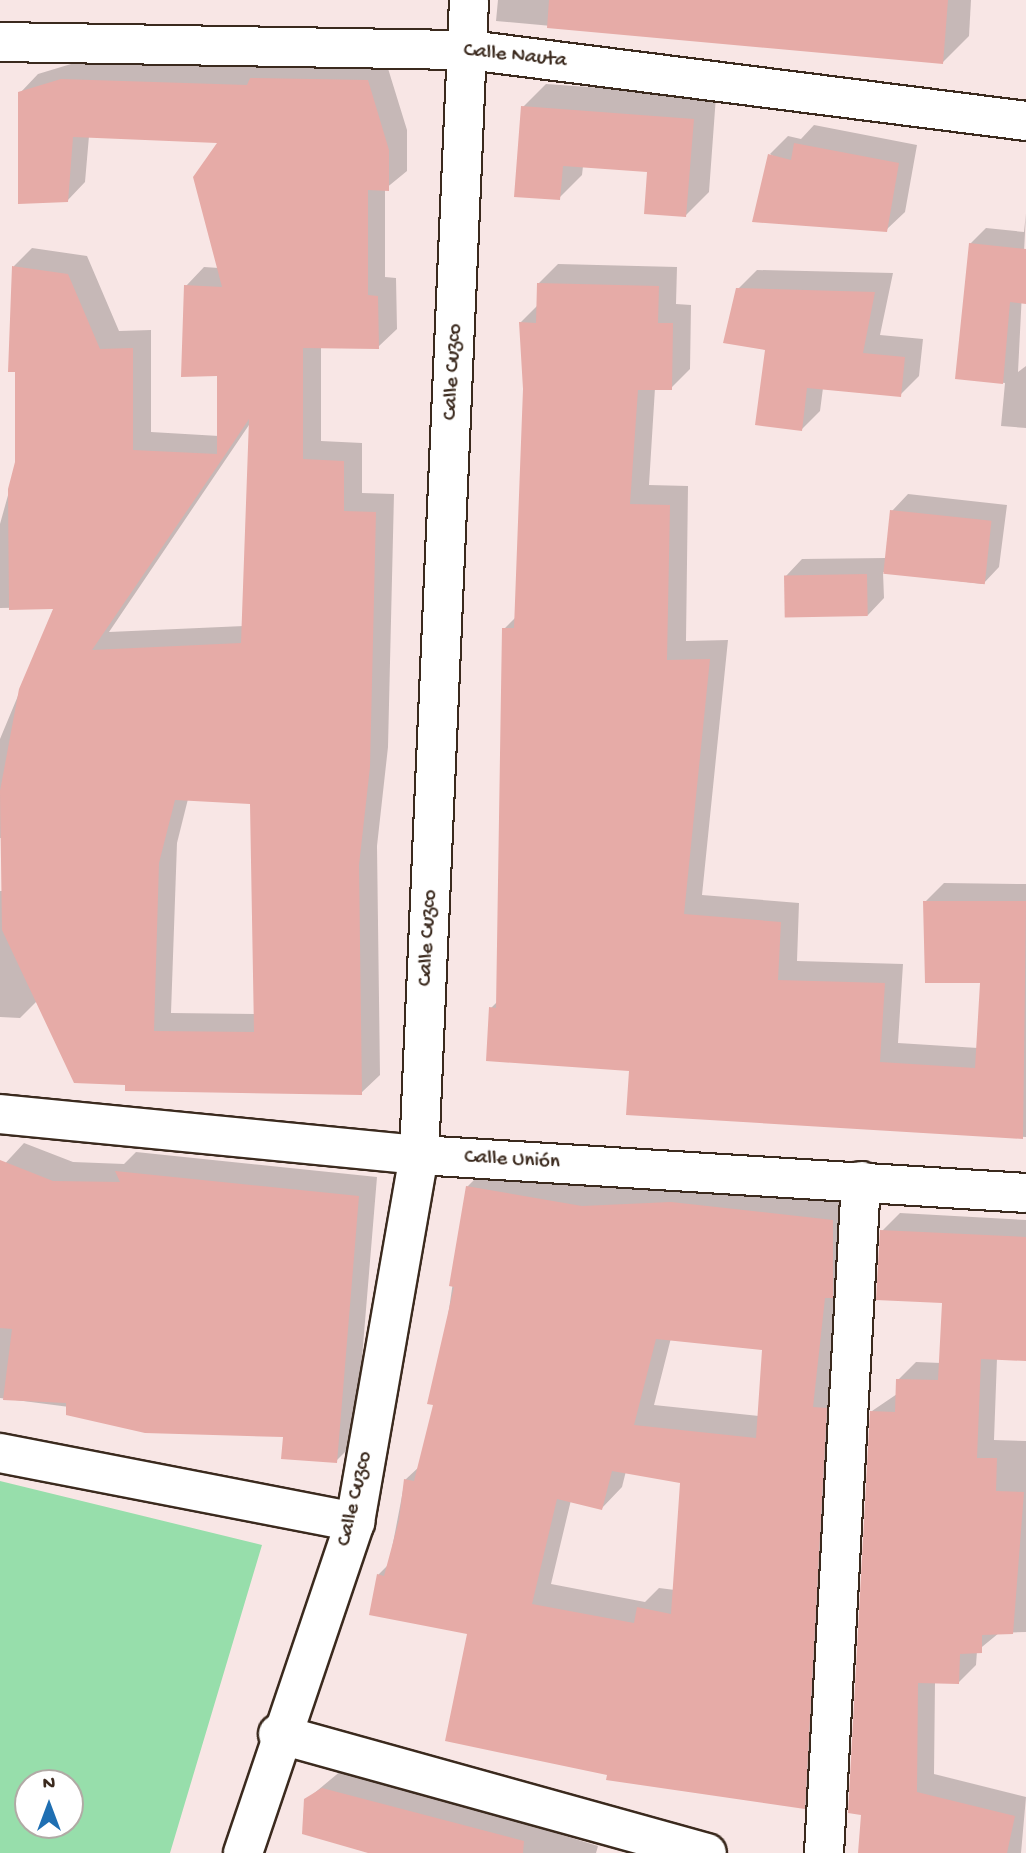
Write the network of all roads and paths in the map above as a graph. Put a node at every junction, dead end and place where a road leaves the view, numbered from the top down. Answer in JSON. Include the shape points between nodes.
{"nodes":[{"id":1,"x":470,"y":0,"type":"edge"},
{"id":2,"x":0,"y":43,"type":"edge"},
{"id":3,"x":469,"y":50,"type":"junction"},
{"id":4,"x":1026,"y":121,"type":"edge"},
{"id":5,"x":0,"y":1114,"type":"edge"},
{"id":6,"x":419,"y":1155,"type":"junction"},
{"id":7,"x":861,"y":1181,"type":"junction"},
{"id":8,"x":1026,"y":1193,"type":"edge"},
{"id":9,"x":0,"y":1453,"type":"edge"},
{"id":10,"x":355,"y":1522,"type":"junction"},
{"id":11,"x":278,"y":1734,"type":"junction"},
{"id":12,"x":243,"y":1853,"type":"edge"},
{"id":13,"x":707,"y":1853,"type":"edge"},
{"id":14,"x":824,"y":1853,"type":"edge"}],
"edges":[{"from":1,"to":3,"type":"street","name":"Calle Cuzco"},
{"from":2,"to":3,"type":"street","name":"Calle Nauta"},
{"from":3,"to":4,"type":"street","name":"Calle Nauta"},
{"from":3,"to":6,"type":"street","name":"Calle Cuzco"},
{"from":5,"to":6,"type":"street","name":"Calle Unión"},
{"from":6,"to":7,"type":"street","name":"Calle Unión"},
{"from":6,"to":10,"type":"street","name":"Calle Cuzco"},
{"from":7,"to":8,"type":"street","name":"Calle Unión"},
{"from":7,"to":14,"type":"street"},
{"from":9,"to":10,"type":"street"},
{"from":10,"to":11,"type":"street","name":"Calle Cuzco"},
{"from":11,"to":12,"type":"street","name":"Calle Cuzco"},
{"from":11,"to":13,"type":"street"}]}
